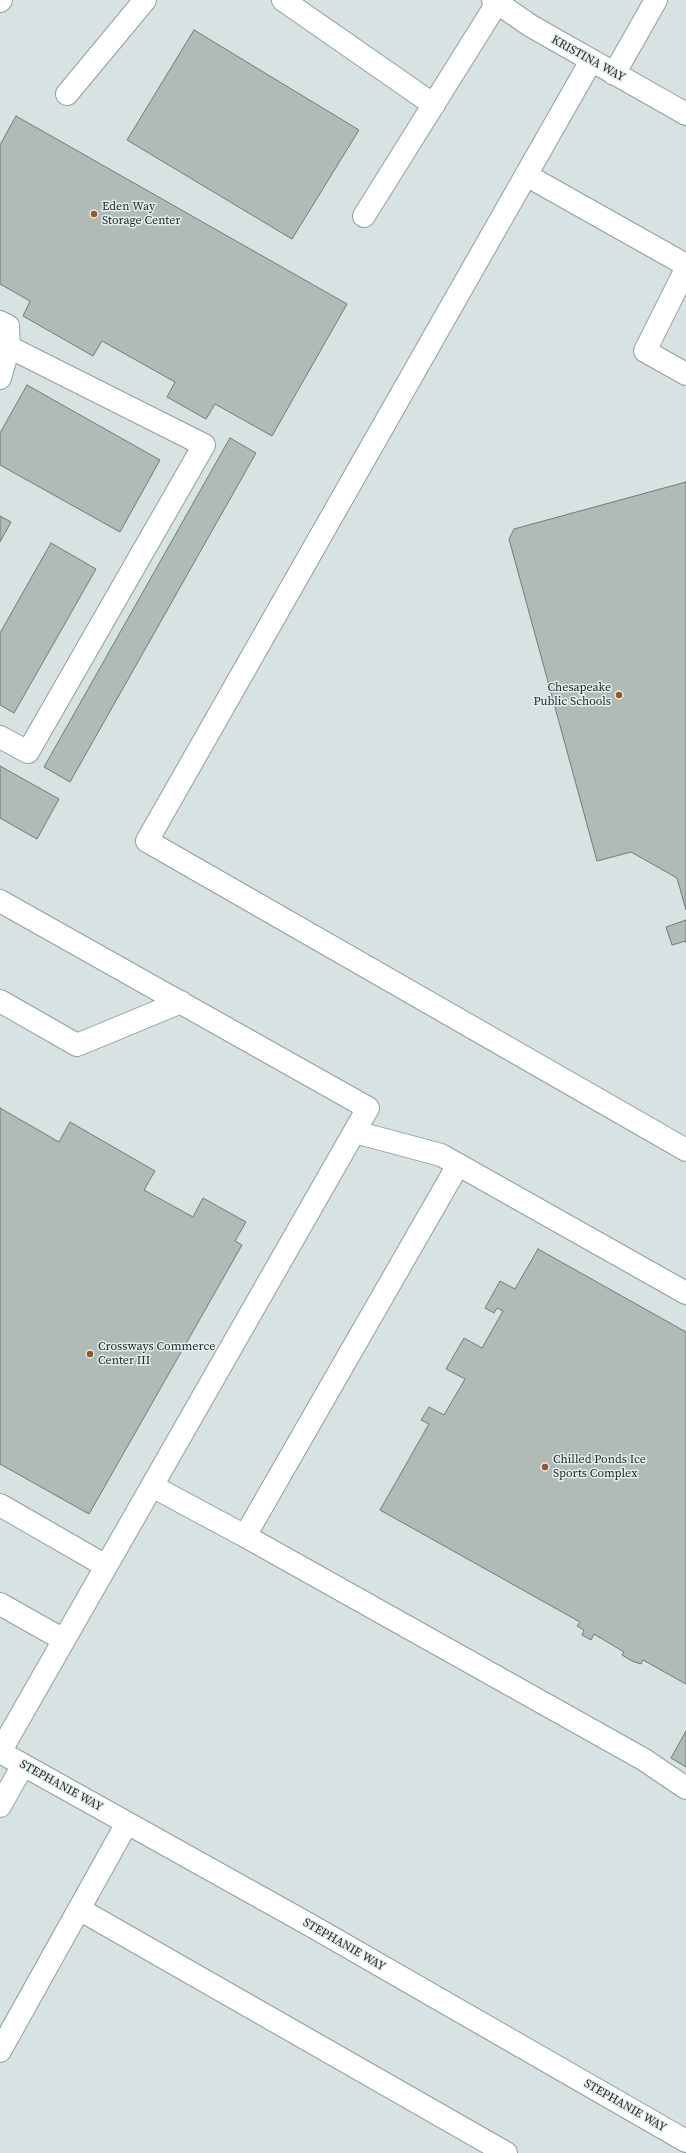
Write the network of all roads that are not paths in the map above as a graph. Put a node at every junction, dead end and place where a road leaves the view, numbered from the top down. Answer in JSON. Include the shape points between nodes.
{"nodes":[{"id":1,"x":145,"y":0,"type":"edge"},
{"id":2,"x":283,"y":0,"type":"edge"},
{"id":3,"x":656,"y":0,"type":"edge"},
{"id":4,"x":495,"y":2,"type":"edge"},
{"id":5,"x":591,"y":61,"type":"junction"},
{"id":6,"x":614,"y":74,"type":"junction"},
{"id":7,"x":66,"y":94,"type":"dead end"},
{"id":8,"x":434,"y":104,"type":"junction"},
{"id":9,"x":686,"y":114,"type":"edge"},
{"id":10,"x":526,"y":175,"type":"junction"},
{"id":11,"x":364,"y":216,"type":"dead end"},
{"id":12,"x":686,"y":265,"type":"edge"},
{"id":13,"x":686,"y":269,"type":"edge"},
{"id":14,"x":0,"y":322,"type":"edge"},
{"id":15,"x":5,"y":349,"type":"edge"},
{"id":16,"x":686,"y":374,"type":"edge"},
{"id":17,"x":0,"y":378,"type":"edge"},
{"id":18,"x":0,"y":737,"type":"edge"},
{"id":19,"x":0,"y":900,"type":"edge"},
{"id":20,"x":0,"y":1001,"type":"edge"},
{"id":21,"x":181,"y":1002,"type":"junction"},
{"id":22,"x":355,"y":1132,"type":"junction"},
{"id":23,"x":686,"y":1150,"type":"edge"},
{"id":24,"x":458,"y":1165,"type":"junction"},
{"id":25,"x":686,"y":1293,"type":"edge"},
{"id":26,"x":152,"y":1486,"type":"junction"},
{"id":27,"x":0,"y":1505,"type":"edge"},
{"id":28,"x":245,"y":1536,"type":"junction"},
{"id":29,"x":106,"y":1566,"type":"junction"},
{"id":30,"x":0,"y":1604,"type":"edge"},
{"id":31,"x":64,"y":1640,"type":"junction"},
{"id":32,"x":0,"y":1752,"type":"edge"},
{"id":33,"x":23,"y":1765,"type":"junction"},
{"id":34,"x":686,"y":1788,"type":"edge"},
{"id":35,"x":0,"y":1806,"type":"edge"},
{"id":36,"x":126,"y":1823,"type":"junction"},
{"id":37,"x":79,"y":1909,"type":"junction"},
{"id":38,"x":0,"y":2051,"type":"edge"},
{"id":39,"x":686,"y":2141,"type":"edge"},
{"id":40,"x":506,"y":2153,"type":"edge"}],
"edges":[{"from":1,"to":7,"type":"street"},
{"from":2,"to":8,"type":"street"},
{"from":3,"to":6,"type":"street"},
{"from":4,"to":5,"type":"street","name":"KRISTINA WAY"},
{"from":4,"to":8,"type":"street"},
{"from":5,"to":6,"type":"street","name":"KRISTINA WAY"},
{"from":5,"to":10,"type":"street"},
{"from":6,"to":9,"type":"street","name":"KRISTINA WAY"},
{"from":8,"to":11,"type":"street"},
{"from":10,"to":12,"type":"street"},
{"from":10,"to":23,"type":"street","via":[[147,841]]},
{"from":13,"to":16,"type":"street","via":[[645,351]]},
{"from":14,"to":15,"type":"street","via":[[8,326]]},
{"from":15,"to":17,"type":"street"},
{"from":15,"to":18,"type":"street","via":[[204,446],[28,752]]},
{"from":19,"to":21,"type":"street"},
{"from":20,"to":21,"type":"street","via":[[77,1045]]},
{"from":21,"to":22,"type":"street","via":[[368,1108]]},
{"from":22,"to":24,"type":"street","via":[[441,1155]]},
{"from":22,"to":26,"type":"street"},
{"from":24,"to":25,"type":"street"},
{"from":24,"to":28,"type":"street"},
{"from":26,"to":28,"type":"street"},
{"from":26,"to":29,"type":"street"},
{"from":27,"to":29,"type":"street"},
{"from":28,"to":34,"type":"street","via":[[643,1759]]},
{"from":29,"to":31,"type":"street"},
{"from":30,"to":31,"type":"street"},
{"from":31,"to":32,"type":"street"},
{"from":32,"to":33,"type":"street","name":"STEPHANIE WAY"},
{"from":33,"to":35,"type":"street"},
{"from":33,"to":36,"type":"street","name":"STEPHANIE WAY"},
{"from":36,"to":37,"type":"street"},
{"from":36,"to":39,"type":"street","name":"STEPHANIE WAY"},
{"from":37,"to":38,"type":"street"},
{"from":37,"to":40,"type":"street"}]}
